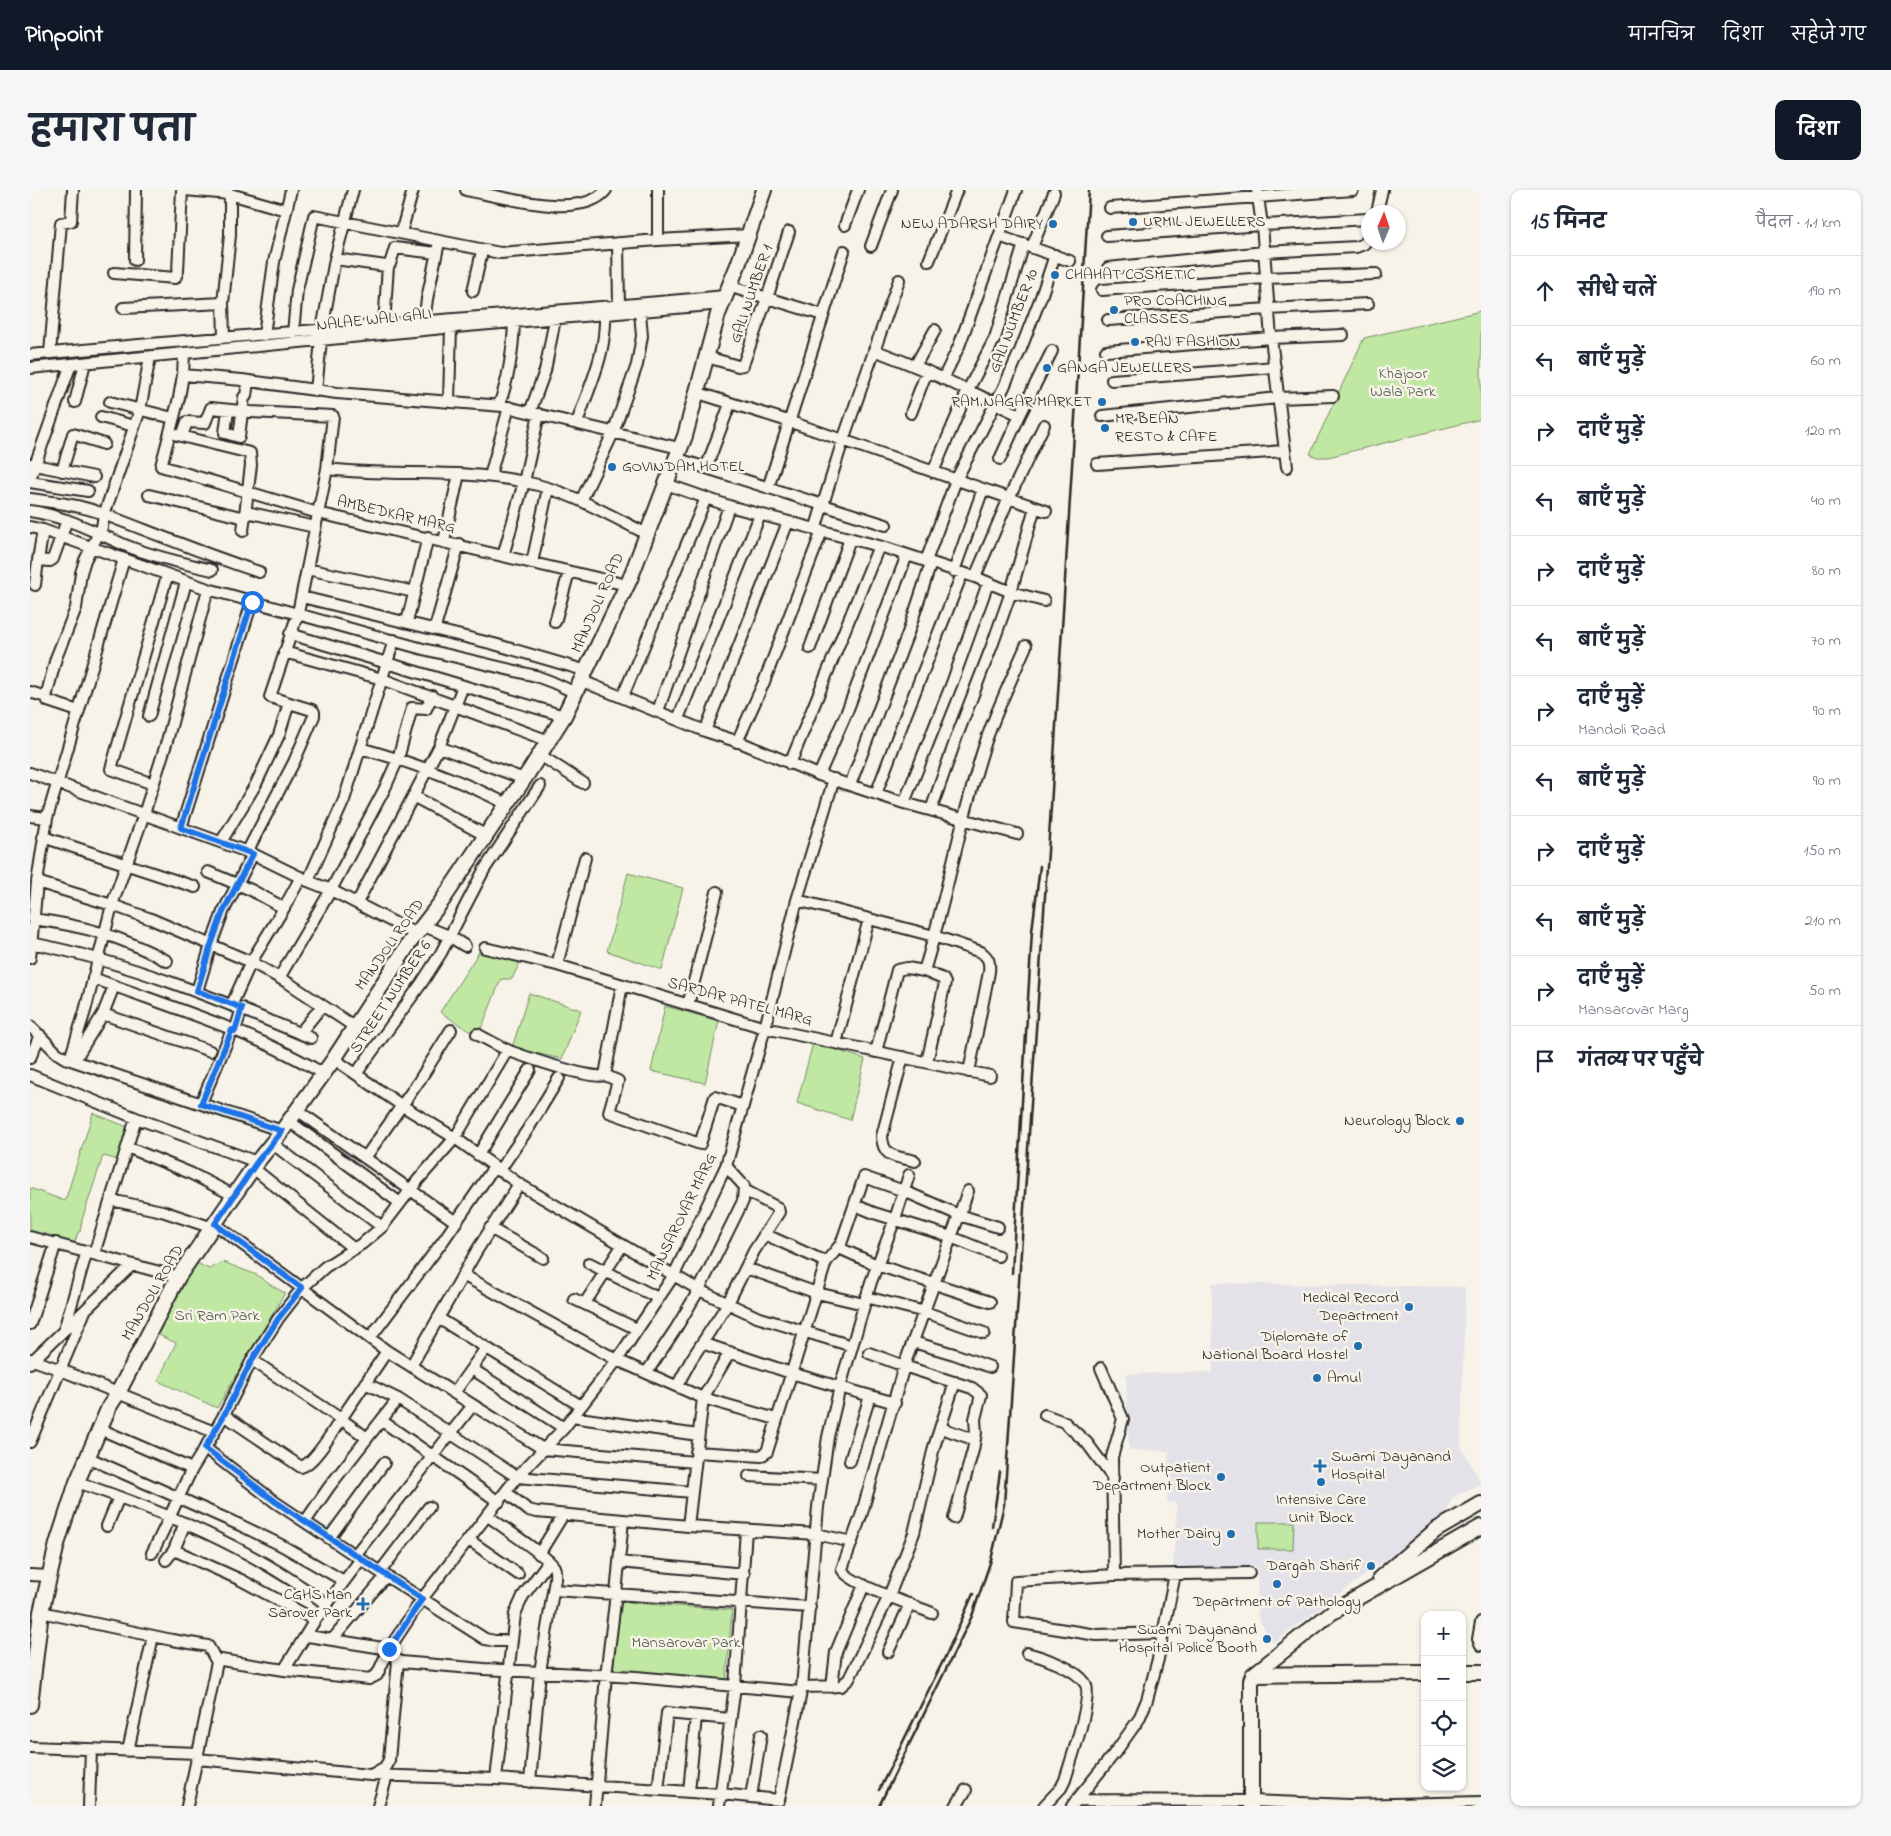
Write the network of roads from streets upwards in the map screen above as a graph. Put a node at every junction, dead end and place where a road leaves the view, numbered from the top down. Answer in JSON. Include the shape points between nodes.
{"nodes":[{"id":1,"x":73,"y":190,"type":"edge"},
{"id":2,"x":136,"y":190,"type":"edge"},
{"id":3,"x":184,"y":190,"type":"edge"},
{"id":4,"x":291,"y":190,"type":"edge"},
{"id":5,"x":353,"y":190,"type":"edge"},
{"id":6,"x":413,"y":190,"type":"edge"},
{"id":7,"x":466,"y":190,"type":"edge"},
{"id":8,"x":606,"y":190,"type":"edge"},
{"id":9,"x":658,"y":190,"type":"edge"},
{"id":10,"x":764,"y":190,"type":"edge"},
{"id":11,"x":858,"y":190,"type":"edge"},
{"id":12,"x":892,"y":190,"type":"edge"},
{"id":13,"x":957,"y":190,"type":"edge"},
{"id":14,"x":1016,"y":190,"type":"edge"},
{"id":15,"x":1353,"y":190,"type":"edge"},
{"id":16,"x":1382,"y":190,"type":"edge"},
{"id":17,"x":1053,"y":191,"type":"edge"},
{"id":18,"x":1258,"y":193,"type":"edge"},
{"id":19,"x":230,"y":194,"type":"junction"},
{"id":20,"x":1379,"y":205,"type":"edge"},
{"id":21,"x":1110,"y":208,"type":"dead end"},
{"id":22,"x":286,"y":210,"type":"junction"},
{"id":23,"x":1361,"y":219,"type":"edge"},
{"id":24,"x":344,"y":221,"type":"junction"},
{"id":25,"x":845,"y":225,"type":"dead end"},
{"id":26,"x":1262,"y":225,"type":"junction"},
{"id":27,"x":789,"y":232,"type":"dead end"},
{"id":28,"x":401,"y":233,"type":"junction"},
{"id":29,"x":748,"y":235,"type":"junction"},
{"id":30,"x":1000,"y":236,"type":"junction"},
{"id":31,"x":1107,"y":236,"type":"dead end"},
{"id":32,"x":658,"y":240,"type":"junction"},
{"id":33,"x":439,"y":242,"type":"junction"},
{"id":34,"x":618,"y":243,"type":"junction"},
{"id":35,"x":1028,"y":245,"type":"junction"},
{"id":36,"x":1361,"y":245,"type":"edge"},
{"id":37,"x":870,"y":246,"type":"dead end"},
{"id":38,"x":482,"y":251,"type":"junction"},
{"id":39,"x":844,"y":251,"type":"dead end"},
{"id":40,"x":1264,"y":252,"type":"junction"},
{"id":41,"x":436,"y":253,"type":"junction"},
{"id":42,"x":1055,"y":255,"type":"junction"},
{"id":43,"x":335,"y":259,"type":"junction"},
{"id":44,"x":135,"y":260,"type":"dead end"},
{"id":45,"x":930,"y":261,"type":"dead end"},
{"id":46,"x":1070,"y":261,"type":"dead end"},
{"id":47,"x":388,"y":266,"type":"junction"},
{"id":48,"x":1108,"y":268,"type":"dead end"},
{"id":49,"x":114,"y":273,"type":"dead end"},
{"id":50,"x":1376,"y":274,"type":"dead end"},
{"id":51,"x":1265,"y":278,"type":"junction"},
{"id":52,"x":899,"y":280,"type":"dead end"},
{"id":53,"x":1102,"y":290,"type":"dead end"},
{"id":54,"x":473,"y":291,"type":"dead end"},
{"id":55,"x":725,"y":295,"type":"junction"},
{"id":56,"x":767,"y":298,"type":"junction"},
{"id":57,"x":222,"y":303,"type":"junction"},
{"id":58,"x":1368,"y":304,"type":"dead end"},
{"id":59,"x":620,"y":305,"type":"junction"},
{"id":60,"x":123,"y":308,"type":"dead end"},
{"id":61,"x":1268,"y":309,"type":"junction"},
{"id":62,"x":605,"y":310,"type":"junction"},
{"id":63,"x":640,"y":312,"type":"junction"},
{"id":64,"x":823,"y":315,"type":"junction"},
{"id":65,"x":555,"y":319,"type":"junction"},
{"id":66,"x":1108,"y":320,"type":"dead end"},
{"id":67,"x":424,"y":322,"type":"junction"},
{"id":68,"x":514,"y":322,"type":"junction"},
{"id":69,"x":384,"y":325,"type":"junction"},
{"id":70,"x":451,"y":328,"type":"junction"},
{"id":71,"x":935,"y":330,"type":"dead end"},
{"id":72,"x":293,"y":333,"type":"junction"},
{"id":73,"x":264,"y":335,"type":"junction"},
{"id":74,"x":322,"y":335,"type":"junction"},
{"id":75,"x":1343,"y":336,"type":"dead end"},
{"id":76,"x":224,"y":337,"type":"junction"},
{"id":77,"x":1271,"y":338,"type":"junction"},
{"id":78,"x":874,"y":350,"type":"junction"},
{"id":79,"x":1052,"y":351,"type":"dead end"},
{"id":80,"x":1106,"y":351,"type":"dead end"},
{"id":81,"x":50,"y":352,"type":"junction"},
{"id":82,"x":30,"y":354,"type":"edge"},
{"id":83,"x":184,"y":354,"type":"junction"},
{"id":84,"x":150,"y":357,"type":"junction"},
{"id":85,"x":706,"y":357,"type":"junction"},
{"id":86,"x":84,"y":363,"type":"junction"},
{"id":87,"x":71,"y":364,"type":"junction"},
{"id":88,"x":915,"y":366,"type":"junction"},
{"id":89,"x":1275,"y":367,"type":"junction"},
{"id":90,"x":30,"y":368,"type":"edge"},
{"id":91,"x":927,"y":371,"type":"junction"},
{"id":92,"x":183,"y":375,"type":"junction"},
{"id":93,"x":943,"y":379,"type":"junction"},
{"id":94,"x":1112,"y":380,"type":"dead end"},
{"id":95,"x":248,"y":381,"type":"junction"},
{"id":96,"x":968,"y":390,"type":"junction"},
{"id":97,"x":316,"y":391,"type":"junction"},
{"id":98,"x":695,"y":392,"type":"junction"},
{"id":99,"x":1333,"y":396,"type":"dead end"},
{"id":100,"x":1278,"y":398,"type":"junction"},
{"id":101,"x":449,"y":401,"type":"junction"},
{"id":102,"x":75,"y":402,"type":"dead end"},
{"id":103,"x":110,"y":402,"type":"dead end"},
{"id":104,"x":730,"y":404,"type":"junction"},
{"id":105,"x":995,"y":405,"type":"junction"},
{"id":106,"x":504,"y":406,"type":"junction"},
{"id":107,"x":140,"y":410,"type":"junction"},
{"id":108,"x":228,"y":410,"type":"junction"},
{"id":109,"x":242,"y":411,"type":"junction"},
{"id":110,"x":534,"y":413,"type":"junction"},
{"id":111,"x":911,"y":414,"type":"dead end"},
{"id":112,"x":1020,"y":415,"type":"junction"},
{"id":113,"x":1102,"y":416,"type":"dead end"},
{"id":114,"x":101,"y":417,"type":"dead end"},
{"id":115,"x":173,"y":418,"type":"junction"},
{"id":116,"x":788,"y":420,"type":"junction"},
{"id":117,"x":576,"y":422,"type":"junction"},
{"id":118,"x":1044,"y":425,"type":"dead end"},
{"id":119,"x":134,"y":426,"type":"junction"},
{"id":120,"x":169,"y":433,"type":"junction"},
{"id":121,"x":612,"y":433,"type":"junction"},
{"id":122,"x":182,"y":436,"type":"junction"},
{"id":123,"x":843,"y":440,"type":"junction"},
{"id":124,"x":104,"y":444,"type":"dead end"},
{"id":125,"x":1284,"y":451,"type":"junction"},
{"id":126,"x":677,"y":453,"type":"junction"},
{"id":127,"x":1000,"y":459,"type":"dead end"},
{"id":128,"x":1097,"y":464,"type":"dead end"},
{"id":129,"x":32,"y":465,"type":"edge"},
{"id":130,"x":1287,"y":467,"type":"dead end"},
{"id":131,"x":706,"y":468,"type":"junction"},
{"id":132,"x":327,"y":469,"type":"junction"},
{"id":133,"x":62,"y":471,"type":"junction"},
{"id":134,"x":933,"y":472,"type":"junction"},
{"id":135,"x":459,"y":474,"type":"junction"},
{"id":136,"x":490,"y":476,"type":"junction"},
{"id":137,"x":94,"y":477,"type":"dead end"},
{"id":138,"x":956,"y":480,"type":"junction"},
{"id":139,"x":30,"y":481,"type":"edge"},
{"id":140,"x":524,"y":482,"type":"junction"},
{"id":141,"x":666,"y":484,"type":"junction"},
{"id":142,"x":548,"y":488,"type":"junction"},
{"id":143,"x":768,"y":488,"type":"junction"},
{"id":144,"x":983,"y":489,"type":"junction"},
{"id":145,"x":88,"y":491,"type":"dead end"},
{"id":146,"x":248,"y":493,"type":"junction"},
{"id":147,"x":149,"y":495,"type":"dead end"},
{"id":148,"x":706,"y":498,"type":"junction"},
{"id":149,"x":1009,"y":498,"type":"junction"},
{"id":150,"x":30,"y":499,"type":"edge"},
{"id":151,"x":581,"y":501,"type":"junction"},
{"id":152,"x":823,"y":505,"type":"junction"},
{"id":153,"x":729,"y":506,"type":"junction"},
{"id":154,"x":1034,"y":507,"type":"junction"},
{"id":155,"x":30,"y":511,"type":"edge"},
{"id":156,"x":1046,"y":511,"type":"dead end"},
{"id":157,"x":318,"y":513,"type":"junction"},
{"id":158,"x":104,"y":515,"type":"junction"},
{"id":159,"x":245,"y":515,"type":"junction"},
{"id":160,"x":760,"y":515,"type":"junction"},
{"id":161,"x":67,"y":520,"type":"junction"},
{"id":162,"x":788,"y":522,"type":"junction"},
{"id":163,"x":886,"y":525,"type":"dead end"},
{"id":164,"x":30,"y":527,"type":"edge"},
{"id":165,"x":315,"y":527,"type":"junction"},
{"id":166,"x":42,"y":530,"type":"junction"},
{"id":167,"x":243,"y":531,"type":"dead end"},
{"id":168,"x":818,"y":531,"type":"junction"},
{"id":169,"x":99,"y":533,"type":"junction"},
{"id":170,"x":647,"y":534,"type":"junction"},
{"id":171,"x":62,"y":537,"type":"junction"},
{"id":172,"x":428,"y":537,"type":"junction"},
{"id":173,"x":850,"y":540,"type":"junction"},
{"id":174,"x":444,"y":541,"type":"junction"},
{"id":175,"x":459,"y":544,"type":"junction"},
{"id":176,"x":879,"y":546,"type":"junction"},
{"id":177,"x":92,"y":548,"type":"junction"},
{"id":178,"x":907,"y":555,"type":"junction"},
{"id":179,"x":503,"y":556,"type":"junction"},
{"id":180,"x":124,"y":559,"type":"junction"},
{"id":181,"x":38,"y":560,"type":"junction"},
{"id":182,"x":929,"y":562,"type":"junction"},
{"id":183,"x":532,"y":564,"type":"junction"},
{"id":184,"x":307,"y":569,"type":"junction"},
{"id":185,"x":212,"y":570,"type":"dead end"},
{"id":186,"x":259,"y":572,"type":"dead end"},
{"id":187,"x":569,"y":572,"type":"junction"},
{"id":188,"x":958,"y":572,"type":"junction"},
{"id":189,"x":168,"y":576,"type":"junction"},
{"id":190,"x":975,"y":577,"type":"junction"},
{"id":191,"x":186,"y":582,"type":"junction"},
{"id":192,"x":988,"y":583,"type":"junction"},
{"id":193,"x":627,"y":584,"type":"junction"},
{"id":194,"x":36,"y":585,"type":"dead end"},
{"id":195,"x":208,"y":589,"type":"junction"},
{"id":196,"x":415,"y":592,"type":"junction"},
{"id":197,"x":1010,"y":592,"type":"junction"},
{"id":198,"x":302,"y":597,"type":"junction"},
{"id":199,"x":1044,"y":601,"type":"dead end"},
{"id":200,"x":252,"y":602,"type":"junction"},
{"id":201,"x":298,"y":613,"type":"junction"},
{"id":202,"x":408,"y":622,"type":"junction"},
{"id":203,"x":556,"y":622,"type":"dead end"},
{"id":204,"x":435,"y":628,"type":"junction"},
{"id":205,"x":290,"y":634,"type":"junction"},
{"id":206,"x":394,"y":640,"type":"junction"},
{"id":207,"x":1026,"y":646,"type":"dead end"},
{"id":208,"x":810,"y":648,"type":"dead end"},
{"id":209,"x":284,"y":652,"type":"junction"},
{"id":210,"x":388,"y":664,"type":"junction"},
{"id":211,"x":382,"y":679,"type":"junction"},
{"id":212,"x":582,"y":682,"type":"junction"},
{"id":213,"x":463,"y":686,"type":"junction"},
{"id":214,"x":30,"y":692,"type":"edge"},
{"id":215,"x":432,"y":696,"type":"junction"},
{"id":216,"x":623,"y":696,"type":"junction"},
{"id":217,"x":46,"y":697,"type":"junction"},
{"id":218,"x":289,"y":703,"type":"junction"},
{"id":219,"x":456,"y":706,"type":"junction"},
{"id":220,"x":78,"y":711,"type":"junction"},
{"id":221,"x":658,"y":711,"type":"junction"},
{"id":222,"x":149,"y":716,"type":"dead end"},
{"id":223,"x":564,"y":716,"type":"junction"},
{"id":224,"x":678,"y":719,"type":"junction"},
{"id":225,"x":705,"y":731,"type":"junction"},
{"id":226,"x":549,"y":741,"type":"junction"},
{"id":227,"x":737,"y":742,"type":"junction"},
{"id":228,"x":439,"y":746,"type":"junction"},
{"id":229,"x":360,"y":748,"type":"junction"},
{"id":230,"x":540,"y":755,"type":"junction"},
{"id":231,"x":398,"y":759,"type":"junction"},
{"id":232,"x":790,"y":764,"type":"junction"},
{"id":233,"x":428,"y":769,"type":"junction"},
{"id":234,"x":30,"y":774,"type":"edge"},
{"id":235,"x":819,"y":775,"type":"junction"},
{"id":236,"x":834,"y":779,"type":"junction"},
{"id":237,"x":524,"y":780,"type":"junction"},
{"id":238,"x":57,"y":782,"type":"junction"},
{"id":239,"x":583,"y":783,"type":"dead end"},
{"id":240,"x":153,"y":784,"type":"junction"},
{"id":241,"x":850,"y":784,"type":"junction"},
{"id":242,"x":540,"y":786,"type":"dead end"},
{"id":243,"x":876,"y":794,"type":"junction"},
{"id":244,"x":413,"y":796,"type":"junction"},
{"id":245,"x":904,"y":803,"type":"junction"},
{"id":246,"x":507,"y":804,"type":"junction"},
{"id":247,"x":931,"y":810,"type":"junction"},
{"id":248,"x":144,"y":814,"type":"junction"},
{"id":249,"x":30,"y":816,"type":"edge"},
{"id":250,"x":46,"y":818,"type":"junction"},
{"id":251,"x":963,"y":819,"type":"junction"},
{"id":252,"x":181,"y":828,"type":"junction"},
{"id":253,"x":1017,"y":834,"type":"dead end"},
{"id":254,"x":485,"y":836,"type":"junction"},
{"id":255,"x":43,"y":837,"type":"junction"},
{"id":256,"x":221,"y":842,"type":"junction"},
{"id":257,"x":250,"y":853,"type":"junction"},
{"id":258,"x":585,"y":858,"type":"dead end"},
{"id":259,"x":126,"y":864,"type":"junction"},
{"id":260,"x":208,"y":872,"type":"dead end"},
{"id":261,"x":304,"y":879,"type":"junction"},
{"id":262,"x":37,"y":882,"type":"junction"},
{"id":263,"x":239,"y":884,"type":"junction"},
{"id":264,"x":195,"y":887,"type":"dead end"},
{"id":265,"x":331,"y":890,"type":"junction"},
{"id":266,"x":717,"y":892,"type":"dead end"},
{"id":267,"x":797,"y":900,"type":"junction"},
{"id":268,"x":357,"y":903,"type":"junction"},
{"id":269,"x":112,"y":905,"type":"junction"},
{"id":270,"x":284,"y":908,"type":"junction"},
{"id":271,"x":33,"y":919,"type":"junction"},
{"id":272,"x":869,"y":919,"type":"junction"},
{"id":273,"x":420,"y":930,"type":"junction"},
{"id":274,"x":105,"y":933,"type":"junction"},
{"id":275,"x":449,"y":936,"type":"junction"},
{"id":276,"x":934,"y":936,"type":"junction"},
{"id":277,"x":31,"y":943,"type":"edge"},
{"id":278,"x":211,"y":945,"type":"junction"},
{"id":279,"x":465,"y":946,"type":"dead end"},
{"id":280,"x":485,"y":948,"type":"dead end"},
{"id":281,"x":30,"y":958,"type":"edge"},
{"id":282,"x":98,"y":958,"type":"junction"},
{"id":283,"x":167,"y":962,"type":"dead end"},
{"id":284,"x":251,"y":962,"type":"junction"},
{"id":285,"x":557,"y":965,"type":"junction"},
{"id":286,"x":924,"y":971,"type":"junction"},
{"id":287,"x":92,"y":978,"type":"junction"},
{"id":288,"x":280,"y":978,"type":"junction"},
{"id":289,"x":622,"y":985,"type":"junction"},
{"id":290,"x":114,"y":986,"type":"junction"},
{"id":291,"x":197,"y":991,"type":"junction"},
{"id":292,"x":688,"y":1004,"type":"junction"},
{"id":293,"x":237,"y":1006,"type":"junction"},
{"id":294,"x":322,"y":1006,"type":"junction"},
{"id":295,"x":103,"y":1014,"type":"junction"},
{"id":296,"x":30,"y":1026,"type":"edge"},
{"id":297,"x":355,"y":1027,"type":"junction"},
{"id":298,"x":765,"y":1028,"type":"junction"},
{"id":299,"x":452,"y":1030,"type":"dead end"},
{"id":300,"x":233,"y":1031,"type":"junction"},
{"id":301,"x":300,"y":1033,"type":"junction"},
{"id":302,"x":477,"y":1034,"type":"dead end"},
{"id":303,"x":40,"y":1036,"type":"junction"},
{"id":304,"x":311,"y":1038,"type":"dead end"},
{"id":305,"x":836,"y":1043,"type":"junction"},
{"id":306,"x":210,"y":1051,"type":"dead end"},
{"id":307,"x":876,"y":1052,"type":"junction"},
{"id":308,"x":504,"y":1056,"type":"dead end"},
{"id":309,"x":903,"y":1057,"type":"junction"},
{"id":310,"x":30,"y":1058,"type":"edge"},
{"id":311,"x":334,"y":1059,"type":"junction"},
{"id":312,"x":72,"y":1060,"type":"junction"},
{"id":313,"x":927,"y":1062,"type":"junction"},
{"id":314,"x":530,"y":1070,"type":"dead end"},
{"id":315,"x":969,"y":1072,"type":"junction"},
{"id":316,"x":324,"y":1074,"type":"junction"},
{"id":317,"x":356,"y":1074,"type":"junction"},
{"id":318,"x":30,"y":1075,"type":"edge"},
{"id":319,"x":605,"y":1076,"type":"junction"},
{"id":320,"x":990,"y":1076,"type":"dead end"},
{"id":321,"x":559,"y":1078,"type":"dead end"},
{"id":322,"x":201,"y":1104,"type":"junction"},
{"id":323,"x":402,"y":1105,"type":"junction"},
{"id":324,"x":743,"y":1106,"type":"junction"},
{"id":325,"x":136,"y":1118,"type":"junction"},
{"id":326,"x":289,"y":1121,"type":"junction"},
{"id":327,"x":455,"y":1138,"type":"junction"},
{"id":328,"x":273,"y":1144,"type":"junction"},
{"id":329,"x":127,"y":1147,"type":"junction"},
{"id":330,"x":478,"y":1155,"type":"junction"},
{"id":331,"x":365,"y":1158,"type":"junction"},
{"id":332,"x":914,"y":1161,"type":"dead end"},
{"id":333,"x":255,"y":1165,"type":"junction"},
{"id":334,"x":726,"y":1166,"type":"junction"},
{"id":335,"x":497,"y":1169,"type":"junction"},
{"id":336,"x":909,"y":1175,"type":"dead end"},
{"id":337,"x":519,"y":1184,"type":"junction"},
{"id":338,"x":410,"y":1190,"type":"junction"},
{"id":339,"x":744,"y":1190,"type":"junction"},
{"id":340,"x":904,"y":1191,"type":"junction"},
{"id":341,"x":968,"y":1191,"type":"dead end"},
{"id":342,"x":235,"y":1196,"type":"junction"},
{"id":343,"x":111,"y":1200,"type":"junction"},
{"id":344,"x":400,"y":1203,"type":"junction"},
{"id":345,"x":855,"y":1205,"type":"junction"},
{"id":346,"x":959,"y":1216,"type":"junction"},
{"id":347,"x":895,"y":1218,"type":"junction"},
{"id":348,"x":456,"y":1222,"type":"junction"},
{"id":349,"x":214,"y":1226,"type":"junction"},
{"id":350,"x":382,"y":1227,"type":"junction"},
{"id":351,"x":998,"y":1227,"type":"dead end"},
{"id":352,"x":490,"y":1228,"type":"junction"},
{"id":353,"x":764,"y":1234,"type":"junction"},
{"id":354,"x":30,"y":1237,"type":"edge"},
{"id":355,"x":951,"y":1237,"type":"junction"},
{"id":356,"x":56,"y":1243,"type":"junction"},
{"id":357,"x":622,"y":1246,"type":"junction"},
{"id":358,"x":838,"y":1248,"type":"junction"},
{"id":359,"x":354,"y":1249,"type":"junction"},
{"id":360,"x":90,"y":1253,"type":"junction"},
{"id":361,"x":998,"y":1256,"type":"dead end"},
{"id":362,"x":543,"y":1258,"type":"dead end"},
{"id":363,"x":826,"y":1262,"type":"junction"},
{"id":364,"x":589,"y":1263,"type":"dead end"},
{"id":365,"x":132,"y":1264,"type":"junction"},
{"id":366,"x":877,"y":1265,"type":"junction"},
{"id":367,"x":746,"y":1268,"type":"junction"},
{"id":368,"x":604,"y":1270,"type":"junction"},
{"id":369,"x":463,"y":1275,"type":"junction"},
{"id":370,"x":674,"y":1275,"type":"junction"},
{"id":371,"x":178,"y":1278,"type":"junction"},
{"id":372,"x":935,"y":1283,"type":"junction"},
{"id":373,"x":302,"y":1288,"type":"junction"},
{"id":374,"x":699,"y":1290,"type":"junction"},
{"id":375,"x":817,"y":1293,"type":"junction"},
{"id":376,"x":658,"y":1298,"type":"junction"},
{"id":377,"x":574,"y":1299,"type":"dead end"},
{"id":378,"x":865,"y":1301,"type":"junction"},
{"id":379,"x":990,"y":1302,"type":"dead end"},
{"id":380,"x":585,"y":1304,"type":"junction"},
{"id":381,"x":727,"y":1304,"type":"junction"},
{"id":382,"x":85,"y":1311,"type":"junction"},
{"id":383,"x":925,"y":1312,"type":"junction"},
{"id":384,"x":438,"y":1318,"type":"junction"},
{"id":385,"x":30,"y":1324,"type":"edge"},
{"id":386,"x":638,"y":1329,"type":"junction"},
{"id":387,"x":64,"y":1331,"type":"junction"},
{"id":388,"x":805,"y":1332,"type":"junction"},
{"id":389,"x":984,"y":1333,"type":"dead end"},
{"id":390,"x":370,"y":1338,"type":"junction"},
{"id":391,"x":913,"y":1342,"type":"junction"},
{"id":392,"x":702,"y":1343,"type":"junction"},
{"id":393,"x":852,"y":1346,"type":"junction"},
{"id":394,"x":486,"y":1348,"type":"junction"},
{"id":395,"x":387,"y":1350,"type":"junction"},
{"id":396,"x":730,"y":1352,"type":"junction"},
{"id":397,"x":869,"y":1353,"type":"dead end"},
{"id":398,"x":252,"y":1360,"type":"junction"},
{"id":399,"x":617,"y":1360,"type":"junction"},
{"id":400,"x":31,"y":1361,"type":"edge"},
{"id":401,"x":411,"y":1366,"type":"junction"},
{"id":402,"x":904,"y":1366,"type":"junction"},
{"id":403,"x":990,"y":1367,"type":"dead end"},
{"id":404,"x":1101,"y":1368,"type":"dead end"},
{"id":405,"x":472,"y":1369,"type":"junction"},
{"id":406,"x":61,"y":1370,"type":"junction"},
{"id":407,"x":647,"y":1372,"type":"junction"},
{"id":408,"x":791,"y":1373,"type":"junction"},
{"id":409,"x":955,"y":1382,"type":"junction"},
{"id":410,"x":365,"y":1383,"type":"junction"},
{"id":411,"x":677,"y":1386,"type":"junction"},
{"id":412,"x":840,"y":1387,"type":"junction"},
{"id":413,"x":118,"y":1393,"type":"junction"},
{"id":414,"x":454,"y":1393,"type":"junction"},
{"id":415,"x":870,"y":1396,"type":"junction"},
{"id":416,"x":703,"y":1398,"type":"junction"},
{"id":417,"x":398,"y":1399,"type":"junction"},
{"id":418,"x":894,"y":1403,"type":"junction"},
{"id":419,"x":472,"y":1405,"type":"junction"},
{"id":420,"x":581,"y":1406,"type":"junction"},
{"id":421,"x":224,"y":1415,"type":"junction"},
{"id":422,"x":1045,"y":1415,"type":"dead end"},
{"id":423,"x":572,"y":1417,"type":"junction"},
{"id":424,"x":341,"y":1419,"type":"junction"},
{"id":425,"x":776,"y":1419,"type":"junction"},
{"id":426,"x":382,"y":1421,"type":"junction"},
{"id":427,"x":100,"y":1428,"type":"junction"},
{"id":428,"x":564,"y":1428,"type":"junction"},
{"id":429,"x":941,"y":1428,"type":"junction"},
{"id":430,"x":214,"y":1432,"type":"junction"},
{"id":431,"x":451,"y":1433,"type":"junction"},
{"id":432,"x":698,"y":1435,"type":"junction"},
{"id":433,"x":367,"y":1438,"type":"junction"},
{"id":434,"x":970,"y":1438,"type":"dead end"},
{"id":435,"x":30,"y":1442,"type":"edge"},
{"id":436,"x":205,"y":1448,"type":"junction"},
{"id":437,"x":542,"y":1449,"type":"junction"},
{"id":438,"x":432,"y":1457,"type":"junction"},
{"id":439,"x":696,"y":1457,"type":"junction"},
{"id":440,"x":89,"y":1458,"type":"junction"},
{"id":441,"x":850,"y":1461,"type":"dead end"},
{"id":442,"x":384,"y":1463,"type":"dead end"},
{"id":443,"x":192,"y":1468,"type":"junction"},
{"id":444,"x":749,"y":1476,"type":"dead end"},
{"id":445,"x":517,"y":1477,"type":"junction"},
{"id":446,"x":1112,"y":1478,"type":"junction"},
{"id":447,"x":822,"y":1480,"type":"junction"},
{"id":448,"x":77,"y":1482,"type":"junction"},
{"id":449,"x":506,"y":1492,"type":"junction"},
{"id":450,"x":692,"y":1492,"type":"junction"},
{"id":451,"x":178,"y":1496,"type":"junction"},
{"id":452,"x":119,"y":1497,"type":"junction"},
{"id":453,"x":498,"y":1502,"type":"junction"},
{"id":454,"x":1481,"y":1504,"type":"edge"},
{"id":455,"x":429,"y":1507,"type":"dead end"},
{"id":456,"x":487,"y":1515,"type":"junction"},
{"id":457,"x":563,"y":1515,"type":"junction"},
{"id":458,"x":171,"y":1517,"type":"junction"},
{"id":459,"x":954,"y":1518,"type":"dead end"},
{"id":460,"x":623,"y":1520,"type":"junction"},
{"id":461,"x":305,"y":1522,"type":"junction"},
{"id":462,"x":185,"y":1523,"type":"junction"},
{"id":463,"x":107,"y":1526,"type":"dead end"},
{"id":464,"x":688,"y":1526,"type":"junction"},
{"id":465,"x":1481,"y":1528,"type":"edge"},
{"id":466,"x":746,"y":1530,"type":"junction"},
{"id":467,"x":816,"y":1534,"type":"junction"},
{"id":468,"x":329,"y":1538,"type":"junction"},
{"id":469,"x":469,"y":1540,"type":"junction"},
{"id":470,"x":852,"y":1542,"type":"junction"},
{"id":471,"x":1417,"y":1547,"type":"junction"},
{"id":472,"x":174,"y":1550,"type":"junction"},
{"id":473,"x":152,"y":1553,"type":"dead end"},
{"id":474,"x":539,"y":1554,"type":"junction"},
{"id":475,"x":358,"y":1557,"type":"junction"},
{"id":476,"x":166,"y":1560,"type":"dead end"},
{"id":477,"x":1425,"y":1560,"type":"junction"},
{"id":478,"x":549,"y":1562,"type":"junction"},
{"id":479,"x":619,"y":1562,"type":"junction"},
{"id":480,"x":1248,"y":1573,"type":"dead end"},
{"id":481,"x":383,"y":1574,"type":"junction"},
{"id":482,"x":518,"y":1574,"type":"dead end"},
{"id":483,"x":744,"y":1574,"type":"junction"},
{"id":484,"x":1175,"y":1574,"type":"junction"},
{"id":485,"x":30,"y":1575,"type":"edge"},
{"id":486,"x":1114,"y":1575,"type":"junction"},
{"id":487,"x":49,"y":1576,"type":"junction"},
{"id":488,"x":344,"y":1581,"type":"junction"},
{"id":489,"x":864,"y":1585,"type":"junction"},
{"id":490,"x":554,"y":1590,"type":"junction"},
{"id":491,"x":616,"y":1594,"type":"junction"},
{"id":492,"x":889,"y":1596,"type":"junction"},
{"id":493,"x":422,"y":1599,"type":"junction"},
{"id":494,"x":742,"y":1602,"type":"junction"},
{"id":495,"x":1352,"y":1602,"type":"junction"},
{"id":496,"x":326,"y":1604,"type":"junction"},
{"id":497,"x":910,"y":1604,"type":"junction"},
{"id":498,"x":810,"y":1607,"type":"junction"},
{"id":499,"x":40,"y":1612,"type":"junction"},
{"id":500,"x":932,"y":1613,"type":"dead end"},
{"id":501,"x":315,"y":1620,"type":"junction"},
{"id":502,"x":1481,"y":1622,"type":"edge"},
{"id":503,"x":1162,"y":1633,"type":"junction"},
{"id":504,"x":153,"y":1636,"type":"junction"},
{"id":505,"x":304,"y":1638,"type":"junction"},
{"id":506,"x":332,"y":1640,"type":"junction"},
{"id":507,"x":511,"y":1641,"type":"junction"},
{"id":508,"x":1480,"y":1641,"type":"edge"},
{"id":509,"x":389,"y":1649,"type":"junction"},
{"id":510,"x":888,"y":1652,"type":"dead end"},
{"id":511,"x":1027,"y":1654,"type":"dead end"},
{"id":512,"x":398,"y":1661,"type":"junction"},
{"id":513,"x":217,"y":1662,"type":"junction"},
{"id":514,"x":284,"y":1670,"type":"junction"},
{"id":515,"x":508,"y":1670,"type":"junction"},
{"id":516,"x":540,"y":1672,"type":"junction"},
{"id":517,"x":1421,"y":1672,"type":"edge"},
{"id":518,"x":1466,"y":1672,"type":"edge"},
{"id":519,"x":1481,"y":1672,"type":"edge"},
{"id":520,"x":1253,"y":1674,"type":"junction"},
{"id":521,"x":606,"y":1675,"type":"junction"},
{"id":522,"x":735,"y":1686,"type":"junction"},
{"id":523,"x":832,"y":1687,"type":"junction"},
{"id":524,"x":801,"y":1690,"type":"junction"},
{"id":525,"x":30,"y":1705,"type":"edge"},
{"id":526,"x":696,"y":1716,"type":"junction"},
{"id":527,"x":730,"y":1719,"type":"junction"},
{"id":528,"x":761,"y":1735,"type":"dead end"},
{"id":529,"x":30,"y":1747,"type":"edge"},
{"id":530,"x":91,"y":1750,"type":"junction"},
{"id":531,"x":128,"y":1751,"type":"junction"},
{"id":532,"x":197,"y":1756,"type":"junction"},
{"id":533,"x":370,"y":1775,"type":"junction"},
{"id":534,"x":388,"y":1776,"type":"junction"},
{"id":535,"x":496,"y":1780,"type":"junction"},
{"id":536,"x":530,"y":1782,"type":"junction"},
{"id":537,"x":597,"y":1787,"type":"junction"},
{"id":538,"x":658,"y":1790,"type":"junction"},
{"id":539,"x":966,"y":1790,"type":"dead end"},
{"id":540,"x":690,"y":1792,"type":"junction"},
{"id":541,"x":721,"y":1794,"type":"junction"},
{"id":542,"x":751,"y":1797,"type":"junction"},
{"id":543,"x":1481,"y":1802,"type":"edge"},
{"id":544,"x":1075,"y":1803,"type":"edge"},
{"id":545,"x":1251,"y":1804,"type":"edge"},
{"id":546,"x":89,"y":1806,"type":"edge"},
{"id":547,"x":187,"y":1806,"type":"edge"},
{"id":548,"x":378,"y":1806,"type":"edge"},
{"id":549,"x":595,"y":1806,"type":"edge"},
{"id":550,"x":719,"y":1806,"type":"edge"},
{"id":551,"x":956,"y":1806,"type":"edge"},
{"id":552,"x":1044,"y":1806,"type":"edge"}],
"edges":[{"from":1,"to":81,"type":"street","via":[[71,221],[61,222]]},
{"from":2,"to":44,"type":"street"},
{"from":3,"to":19,"type":"street"},
{"from":3,"to":49,"type":"street","via":[[175,278]]},
{"from":4,"to":22,"type":"street"},
{"from":5,"to":24,"type":"street"},
{"from":6,"to":28,"type":"street"},
{"from":7,"to":8,"type":"street","via":[[556,205],[584,204]]},
{"from":9,"to":32,"type":"street"},
{"from":10,"to":29,"type":"street","name":"MANDOLI ROAD"},
{"from":11,"to":25,"type":"street"},
{"from":12,"to":37,"type":"street"},
{"from":13,"to":45,"type":"street"},
{"from":14,"to":30,"type":"street"},
{"from":15,"to":18,"type":"street"},
{"from":16,"to":20,"type":"street"},
{"from":17,"to":35,"type":"street"},
{"from":18,"to":21,"type":"street"},
{"from":18,"to":26,"type":"street"},
{"from":19,"to":22,"type":"street"},
{"from":19,"to":57,"type":"street","via":[[230,236]]},
{"from":22,"to":73,"type":"street","via":[[272,275]]},
{"from":23,"to":26,"type":"street"},
{"from":24,"to":28,"type":"street"},
{"from":24,"to":43,"type":"street"},
{"from":24,"to":72,"type":"street","via":[[314,216],[297,290]]},
{"from":26,"to":31,"type":"street"},
{"from":26,"to":40,"type":"street"},
{"from":27,"to":56,"type":"street","name":"GALI NUMBER 1"},
{"from":28,"to":33,"type":"street"},
{"from":29,"to":32,"type":"street"},
{"from":29,"to":55,"type":"street","name":"MANDOLI ROAD"},
{"from":30,"to":35,"type":"street"},
{"from":30,"to":93,"type":"street"},
{"from":32,"to":34,"type":"street"},
{"from":33,"to":38,"type":"street"},
{"from":33,"to":41,"type":"street"},
{"from":34,"to":38,"type":"street","via":[[510,253]]},
{"from":34,"to":59,"type":"street"},
{"from":35,"to":42,"type":"street"},
{"from":35,"to":96,"type":"street","via":[[995,338]]},
{"from":36,"to":40,"type":"street"},
{"from":38,"to":54,"type":"street"},
{"from":39,"to":64,"type":"street"},
{"from":40,"to":48,"type":"street"},
{"from":40,"to":51,"type":"street"},
{"from":41,"to":47,"type":"street","via":[[395,248]]},
{"from":41,"to":67,"type":"street"},
{"from":42,"to":46,"type":"street"},
{"from":42,"to":105,"type":"street","name":"GALI NUMBER 10","via":[[1042,298]]},
{"from":43,"to":47,"type":"street"},
{"from":43,"to":74,"type":"street"},
{"from":47,"to":69,"type":"street"},
{"from":50,"to":51,"type":"street"},
{"from":51,"to":53,"type":"street"},
{"from":51,"to":61,"type":"street"},
{"from":52,"to":78,"type":"street"},
{"from":55,"to":56,"type":"street"},
{"from":55,"to":59,"type":"street"},
{"from":55,"to":63,"type":"street","name":"NALAE WALI GALI"},
{"from":55,"to":85,"type":"street","name":"MANDOLI ROAD"},
{"from":56,"to":64,"type":"street"},
{"from":56,"to":85,"type":"street","name":"GALI NUMBER 1","via":[[743,365]]},
{"from":57,"to":60,"type":"street"},
{"from":57,"to":76,"type":"street"},
{"from":58,"to":61,"type":"street"},
{"from":59,"to":62,"type":"street"},
{"from":61,"to":66,"type":"street"},
{"from":61,"to":77,"type":"street"},
{"from":62,"to":63,"type":"street","name":"NALAE WALI GALI"},
{"from":62,"to":65,"type":"street","name":"NALAE WALI GALI"},
{"from":62,"to":67,"type":"street"},
{"from":62,"to":117,"type":"street","via":[[601,358]]},
{"from":63,"to":121,"type":"street","via":[[641,349]]},
{"from":64,"to":116,"type":"street"},
{"from":65,"to":68,"type":"street","name":"NALAE WALI GALI"},
{"from":65,"to":110,"type":"street"},
{"from":67,"to":69,"type":"street"},
{"from":68,"to":70,"type":"street","name":"NALAE WALI GALI"},
{"from":68,"to":106,"type":"street"},
{"from":69,"to":74,"type":"street"},
{"from":70,"to":74,"type":"street","name":"NALAE WALI GALI"},
{"from":70,"to":101,"type":"street"},
{"from":71,"to":88,"type":"street"},
{"from":72,"to":73,"type":"street"},
{"from":72,"to":74,"type":"street"},
{"from":73,"to":76,"type":"street"},
{"from":74,"to":83,"type":"street","name":"NALAE WALI GALI"},
{"from":74,"to":97,"type":"street"},
{"from":75,"to":77,"type":"street"},
{"from":76,"to":81,"type":"street"},
{"from":77,"to":80,"type":"street"},
{"from":77,"to":89,"type":"street"},
{"from":78,"to":88,"type":"street"},
{"from":78,"to":123,"type":"street"},
{"from":79,"to":112,"type":"street"},
{"from":81,"to":82,"type":"street"},
{"from":83,"to":84,"type":"street","name":"NALAE WALI GALI"},
{"from":83,"to":92,"type":"street"},
{"from":84,"to":86,"type":"street","name":"NALAE WALI GALI"},
{"from":84,"to":107,"type":"street"},
{"from":85,"to":98,"type":"street","name":"MANDOLI ROAD"},
{"from":86,"to":87,"type":"street","name":"NALAE WALI GALI"},
{"from":86,"to":102,"type":"street"},
{"from":87,"to":90,"type":"street","name":"NALAE WALI GALI"},
{"from":87,"to":129,"type":"street"},
{"from":88,"to":91,"type":"street"},
{"from":89,"to":94,"type":"street"},
{"from":89,"to":100,"type":"street"},
{"from":91,"to":93,"type":"street"},
{"from":91,"to":111,"type":"street"},
{"from":92,"to":95,"type":"street"},
{"from":92,"to":115,"type":"street"},
{"from":93,"to":96,"type":"street"},
{"from":95,"to":97,"type":"street"},
{"from":95,"to":109,"type":"street"},
{"from":96,"to":105,"type":"street"},
{"from":96,"to":134,"type":"street"},
{"from":97,"to":101,"type":"street"},
{"from":98,"to":104,"type":"street"},
{"from":98,"to":126,"type":"street","name":"MANDOLI ROAD"},
{"from":99,"to":100,"type":"street"},
{"from":100,"to":113,"type":"street"},
{"from":100,"to":125,"type":"street"},
{"from":101,"to":106,"type":"street"},
{"from":103,"to":107,"type":"street"},
{"from":104,"to":116,"type":"street"},
{"from":104,"to":131,"type":"street"},
{"from":105,"to":112,"type":"street"},
{"from":105,"to":138,"type":"street","name":"GALI NUMBER 10"},
{"from":106,"to":110,"type":"street"},
{"from":106,"to":136,"type":"street"},
{"from":107,"to":115,"type":"street"},
{"from":107,"to":119,"type":"street"},
{"from":108,"to":109,"type":"street"},
{"from":108,"to":109,"type":"street","via":[[225,433],[239,437]]},
{"from":108,"to":122,"type":"street","via":[[210,408],[206,423],[187,422]]},
{"from":109,"to":132,"type":"street","via":[[333,416]]},
{"from":110,"to":117,"type":"street"},
{"from":110,"to":140,"type":"street"},
{"from":112,"to":127,"type":"street"},
{"from":114,"to":119,"type":"street"},
{"from":115,"to":120,"type":"street"},
{"from":116,"to":123,"type":"street"},
{"from":116,"to":143,"type":"street"},
{"from":117,"to":121,"type":"street"},
{"from":118,"to":149,"type":"street"},
{"from":119,"to":158,"type":"street"},
{"from":120,"to":122,"type":"street"},
{"from":120,"to":146,"type":"street","name":"AMBEDKAR MARG","via":[[160,465]]},
{"from":121,"to":126,"type":"street"},
{"from":121,"to":151,"type":"street"},
{"from":122,"to":146,"type":"street","via":[[250,453]]},
{"from":123,"to":134,"type":"street"},
{"from":123,"to":152,"type":"street"},
{"from":124,"to":133,"type":"street","via":[[73,434]]},
{"from":125,"to":128,"type":"street"},
{"from":125,"to":130,"type":"street"},
{"from":126,"to":131,"type":"street"},
{"from":126,"to":141,"type":"street","name":"MANDOLI ROAD"},
{"from":129,"to":133,"type":"street"},
{"from":129,"to":139,"type":"street"},
{"from":131,"to":143,"type":"street"},
{"from":132,"to":135,"type":"street","via":[[380,474]]},
{"from":132,"to":157,"type":"street"},
{"from":133,"to":137,"type":"street"},
{"from":134,"to":138,"type":"street"},
{"from":135,"to":136,"type":"street"},
{"from":135,"to":174,"type":"street"},
{"from":136,"to":140,"type":"street"},
{"from":138,"to":144,"type":"street"},
{"from":138,"to":182,"type":"street","name":"GALI NUMBER 10"},
{"from":139,"to":145,"type":"street"},
{"from":140,"to":142,"type":"street"},
{"from":140,"to":179,"type":"street"},
{"from":141,"to":148,"type":"street"},
{"from":141,"to":170,"type":"street","name":"MANDOLI ROAD"},
{"from":142,"to":151,"type":"street"},
{"from":142,"to":183,"type":"street"},
{"from":143,"to":152,"type":"street"},
{"from":144,"to":149,"type":"street"},
{"from":144,"to":188,"type":"street"},
{"from":146,"to":157,"type":"street","name":"AMBEDKAR MARG"},
{"from":146,"to":159,"type":"street"},
{"from":147,"to":159,"type":"street"},
{"from":148,"to":153,"type":"street"},
{"from":148,"to":216,"type":"street"},
{"from":149,"to":154,"type":"street"},
{"from":149,"to":190,"type":"street"},
{"from":150,"to":158,"type":"street","via":[[68,504]]},
{"from":151,"to":170,"type":"street"},
{"from":152,"to":163,"type":"street"},
{"from":152,"to":168,"type":"street"},
{"from":153,"to":160,"type":"street"},
{"from":153,"to":221,"type":"street"},
{"from":154,"to":156,"type":"street"},
{"from":154,"to":197,"type":"street"},
{"from":155,"to":161,"type":"street"},
{"from":157,"to":165,"type":"street"},
{"from":157,"to":172,"type":"street","name":"AMBEDKAR MARG"},
{"from":158,"to":169,"type":"street"},
{"from":158,"to":186,"type":"street"},
{"from":159,"to":165,"type":"street"},
{"from":159,"to":167,"type":"street"},
{"from":160,"to":162,"type":"street"},
{"from":160,"to":224,"type":"street"},
{"from":161,"to":169,"type":"street"},
{"from":161,"to":171,"type":"street"},
{"from":162,"to":168,"type":"street"},
{"from":162,"to":225,"type":"street"},
{"from":164,"to":166,"type":"street"},
{"from":165,"to":184,"type":"street"},
{"from":166,"to":171,"type":"street"},
{"from":166,"to":181,"type":"street"},
{"from":168,"to":173,"type":"street"},
{"from":168,"to":227,"type":"street","via":[[764,682]]},
{"from":169,"to":177,"type":"street"},
{"from":169,"to":185,"type":"street","via":[[159,557]]},
{"from":170,"to":193,"type":"street","name":"MANDOLI ROAD"},
{"from":171,"to":177,"type":"street"},
{"from":171,"to":181,"type":"street","via":[[52,560]]},
{"from":172,"to":174,"type":"street","name":"AMBEDKAR MARG"},
{"from":172,"to":196,"type":"street"},
{"from":173,"to":176,"type":"street"},
{"from":173,"to":208,"type":"street"},
{"from":174,"to":175,"type":"street","name":"AMBEDKAR MARG"},
{"from":175,"to":179,"type":"street","name":"AMBEDKAR MARG"},
{"from":175,"to":204,"type":"street"},
{"from":176,"to":178,"type":"street"},
{"from":176,"to":232,"type":"street"},
{"from":177,"to":180,"type":"street"},
{"from":177,"to":217,"type":"street","via":[[80,574],[76,608],[56,658]]},
{"from":178,"to":182,"type":"street"},
{"from":178,"to":235,"type":"street"},
{"from":179,"to":183,"type":"street","name":"AMBEDKAR MARG"},
{"from":180,"to":189,"type":"street"},
{"from":180,"to":220,"type":"street"},
{"from":181,"to":194,"type":"street"},
{"from":182,"to":188,"type":"street"},
{"from":182,"to":241,"type":"street","name":"GALI NUMBER 10","via":[[908,634]]},
{"from":183,"to":187,"type":"street","name":"AMBEDKAR MARG"},
{"from":184,"to":196,"type":"street"},
{"from":184,"to":198,"type":"street"},
{"from":187,"to":193,"type":"street","name":"AMBEDKAR MARG"},
{"from":187,"to":203,"type":"street"},
{"from":188,"to":190,"type":"street"},
{"from":188,"to":243,"type":"street"},
{"from":189,"to":191,"type":"street"},
{"from":189,"to":240,"type":"street","via":[[111,769]]},
{"from":190,"to":192,"type":"street"},
{"from":191,"to":195,"type":"street"},
{"from":191,"to":222,"type":"street"},
{"from":192,"to":197,"type":"street"},
{"from":192,"to":245,"type":"street"},
{"from":193,"to":212,"type":"street","name":"MANDOLI ROAD"},
{"from":195,"to":200,"type":"street"},
{"from":195,"to":240,"type":"street"},
{"from":196,"to":202,"type":"street"},
{"from":197,"to":199,"type":"street"},
{"from":197,"to":247,"type":"street"},
{"from":198,"to":201,"type":"street"},
{"from":198,"to":202,"type":"street"},
{"from":200,"to":201,"type":"street"},
{"from":200,"to":252,"type":"street"},
{"from":201,"to":205,"type":"street"},
{"from":201,"to":206,"type":"street"},
{"from":202,"to":204,"type":"street"},
{"from":204,"to":212,"type":"street","via":[[555,660]]},
{"from":205,"to":209,"type":"street"},
{"from":205,"to":210,"type":"street"},
{"from":206,"to":210,"type":"street"},
{"from":206,"to":212,"type":"street","via":[[545,679]]},
{"from":207,"to":251,"type":"street","via":[[987,738]]},
{"from":209,"to":211,"type":"street"},
{"from":209,"to":218,"type":"street","via":[[270,697]]},
{"from":210,"to":211,"type":"street"},
{"from":210,"to":213,"type":"street"},
{"from":211,"to":215,"type":"street"},
{"from":211,"to":229,"type":"street"},
{"from":212,"to":216,"type":"street"},
{"from":212,"to":223,"type":"street","name":"MANDOLI ROAD"},
{"from":213,"to":219,"type":"street"},
{"from":213,"to":223,"type":"street"},
{"from":214,"to":217,"type":"street"},
{"from":215,"to":219,"type":"street"},
{"from":215,"to":231,"type":"street","via":[[426,709],[412,708]]},
{"from":216,"to":221,"type":"street"},
{"from":217,"to":220,"type":"street","via":[[48,701]]},
{"from":218,"to":256,"type":"street","via":[[256,784]]},
{"from":218,"to":257,"type":"street","via":[[312,710],[314,716]]},
{"from":219,"to":226,"type":"street"},
{"from":219,"to":228,"type":"street"},
{"from":220,"to":238,"type":"street"},
{"from":221,"to":224,"type":"street"},
{"from":223,"to":226,"type":"street","name":"MANDOLI ROAD"},
{"from":224,"to":225,"type":"street"},
{"from":225,"to":227,"type":"street"},
{"from":226,"to":230,"type":"street","name":"MANDOLI ROAD"},
{"from":227,"to":232,"type":"street"},
{"from":228,"to":233,"type":"street"},
{"from":228,"to":237,"type":"street"},
{"from":229,"to":231,"type":"street"},
{"from":229,"to":261,"type":"street","via":[[344,800]]},
{"from":230,"to":237,"type":"street","name":"MANDOLI ROAD"},
{"from":230,"to":239,"type":"street"},
{"from":231,"to":233,"type":"street"},
{"from":231,"to":265,"type":"street"},
{"from":232,"to":235,"type":"street"},
{"from":233,"to":244,"type":"street"},
{"from":233,"to":246,"type":"street"},
{"from":234,"to":238,"type":"street"},
{"from":235,"to":236,"type":"street"},
{"from":236,"to":241,"type":"street"},
{"from":236,"to":267,"type":"street","name":"MANSAROVAR MARG"},
{"from":237,"to":246,"type":"street","name":"MANDOLI ROAD"},
{"from":238,"to":248,"type":"street"},
{"from":238,"to":250,"type":"street"},
{"from":240,"to":248,"type":"street"},
{"from":241,"to":243,"type":"street"},
{"from":242,"to":275,"type":"street","name":"STREET NUMBER 6","via":[[484,870]]},
{"from":243,"to":245,"type":"street"},
{"from":244,"to":254,"type":"street"},
{"from":244,"to":268,"type":"street"},
{"from":245,"to":247,"type":"street"},
{"from":246,"to":254,"type":"street","name":"MANDOLI ROAD"},
{"from":247,"to":251,"type":"street"},
{"from":248,"to":252,"type":"street"},
{"from":248,"to":259,"type":"street"},
{"from":249,"to":250,"type":"street"},
{"from":250,"to":255,"type":"street"},
{"from":251,"to":253,"type":"street"},
{"from":251,"to":276,"type":"street"},
{"from":252,"to":256,"type":"street"},
{"from":254,"to":273,"type":"street","name":"MANDOLI ROAD"},
{"from":255,"to":259,"type":"street"},
{"from":255,"to":262,"type":"street"},
{"from":256,"to":257,"type":"street"},
{"from":257,"to":261,"type":"street"},
{"from":257,"to":263,"type":"street"},
{"from":258,"to":285,"type":"street"},
{"from":259,"to":264,"type":"street"},
{"from":259,"to":269,"type":"street"},
{"from":260,"to":263,"type":"street"},
{"from":261,"to":265,"type":"street"},
{"from":261,"to":270,"type":"street"},
{"from":262,"to":269,"type":"street"},
{"from":262,"to":271,"type":"street"},
{"from":263,"to":270,"type":"street"},
{"from":263,"to":278,"type":"street","via":[[230,896]]},
{"from":265,"to":268,"type":"street"},
{"from":265,"to":288,"type":"street"},
{"from":266,"to":292,"type":"street"},
{"from":267,"to":272,"type":"street"},
{"from":267,"to":298,"type":"street","name":"MANSAROVAR MARG"},
{"from":268,"to":273,"type":"street"},
{"from":269,"to":274,"type":"street"},
{"from":269,"to":278,"type":"street"},
{"from":270,"to":284,"type":"street"},
{"from":271,"to":274,"type":"street"},
{"from":271,"to":277,"type":"street"},
{"from":272,"to":276,"type":"street"},
{"from":272,"to":305,"type":"street"},
{"from":273,"to":275,"type":"street"},
{"from":273,"to":297,"type":"street","name":"MANDOLI ROAD"},
{"from":274,"to":282,"type":"street"},
{"from":274,"to":283,"type":"street"},
{"from":275,"to":279,"type":"street"},
{"from":275,"to":317,"type":"street","name":"STREET NUMBER 6","via":[[421,984]]},
{"from":276,"to":286,"type":"street"},
{"from":276,"to":315,"type":"street","via":[[981,952],[990,963]]},
{"from":277,"to":281,"type":"street"},
{"from":277,"to":282,"type":"street"},
{"from":278,"to":284,"type":"street"},
{"from":278,"to":291,"type":"street"},
{"from":280,"to":285,"type":"street","name":"SARDAR PATEL MARG"},
{"from":282,"to":287,"type":"street"},
{"from":282,"to":291,"type":"street"},
{"from":284,"to":288,"type":"street"},
{"from":284,"to":293,"type":"street"},
{"from":285,"to":289,"type":"street","name":"SARDAR PATEL MARG"},
{"from":286,"to":307,"type":"street","via":[[897,970]]},
{"from":286,"to":313,"type":"street","via":[[938,975],[945,983]]},
{"from":287,"to":290,"type":"street"},
{"from":287,"to":312,"type":"street"},
{"from":288,"to":294,"type":"street"},
{"from":289,"to":292,"type":"street","name":"SARDAR PATEL MARG"},
{"from":289,"to":319,"type":"street"},
{"from":290,"to":295,"type":"street"},
{"from":290,"to":300,"type":"street"},
{"from":291,"to":293,"type":"street"},
{"from":292,"to":298,"type":"street","name":"SARDAR PATEL MARG"},
{"from":293,"to":300,"type":"street"},
{"from":293,"to":301,"type":"street"},
{"from":294,"to":297,"type":"street"},
{"from":294,"to":301,"type":"street"},
{"from":295,"to":306,"type":"street"},
{"from":295,"to":312,"type":"street"},
{"from":296,"to":303,"type":"street"},
{"from":297,"to":311,"type":"street","name":"MANDOLI ROAD"},
{"from":298,"to":305,"type":"street","name":"SARDAR PATEL MARG"},
{"from":298,"to":324,"type":"street","name":"MANSAROVAR MARG"},
{"from":299,"to":323,"type":"street"},
{"from":300,"to":316,"type":"street","via":[[298,1058]]},
{"from":300,"to":322,"type":"street"},
{"from":301,"to":304,"type":"street"},
{"from":302,"to":319,"type":"street","via":[[530,1058],[598,1078]]},
{"from":303,"to":310,"type":"street"},
{"from":303,"to":312,"type":"street","via":[[61,1056]]},
{"from":305,"to":307,"type":"street","name":"SARDAR PATEL MARG"},
{"from":307,"to":309,"type":"street","name":"SARDAR PATEL MARG"},
{"from":308,"to":327,"type":"street"},
{"from":309,"to":313,"type":"street","name":"SARDAR PATEL MARG"},
{"from":309,"to":332,"type":"street","via":[[882,1147],[893,1156]]},
{"from":311,"to":316,"type":"street","name":"MANDOLI ROAD"},
{"from":311,"to":317,"type":"street"},
{"from":312,"to":322,"type":"street"},
{"from":313,"to":315,"type":"street","name":"SARDAR PATEL MARG"},
{"from":314,"to":330,"type":"street"},
{"from":315,"to":320,"type":"street","name":"SARDAR PATEL MARG"},
{"from":316,"to":326,"type":"street","name":"MANDOLI ROAD"},
{"from":317,"to":323,"type":"street"},
{"from":318,"to":325,"type":"street"},
{"from":319,"to":324,"type":"street","via":[[618,1081],[609,1112],[700,1144],[715,1097]]},
{"from":321,"to":335,"type":"street","via":[[528,1129]]},
{"from":322,"to":326,"type":"street"},
{"from":323,"to":327,"type":"street"},
{"from":323,"to":331,"type":"street"},
{"from":324,"to":334,"type":"street","name":"MANSAROVAR MARG"},
{"from":325,"to":329,"type":"street"},
{"from":325,"to":333,"type":"street"},
{"from":326,"to":328,"type":"street","name":"MANDOLI ROAD"},
{"from":326,"to":331,"type":"street"},
{"from":326,"to":344,"type":"street"},
{"from":327,"to":330,"type":"street"},
{"from":327,"to":338,"type":"street"},
{"from":328,"to":333,"type":"street","name":"MANDOLI ROAD"},
{"from":328,"to":350,"type":"street"},
{"from":329,"to":342,"type":"street"},
{"from":329,"to":343,"type":"street"},
{"from":330,"to":335,"type":"street"},
{"from":331,"to":338,"type":"street"},
{"from":333,"to":342,"type":"street","name":"MANDOLI ROAD"},
{"from":333,"to":359,"type":"street"},
{"from":334,"to":339,"type":"street"},
{"from":334,"to":370,"type":"street","name":"MANSAROVAR MARG"},
{"from":335,"to":337,"type":"street"},
{"from":335,"to":348,"type":"street"},
{"from":336,"to":340,"type":"street"},
{"from":337,"to":352,"type":"street"},
{"from":337,"to":357,"type":"street"},
{"from":338,"to":344,"type":"street"},
{"from":338,"to":348,"type":"street"},
{"from":339,"to":353,"type":"street","via":[[779,1209]]},
{"from":339,"to":374,"type":"street","via":[[743,1201]]},
{"from":340,"to":345,"type":"street","via":[[865,1176]]},
{"from":340,"to":346,"type":"street"},
{"from":340,"to":347,"type":"street"},
{"from":341,"to":346,"type":"street"},
{"from":342,"to":349,"type":"street","name":"MANDOLI ROAD"},
{"from":343,"to":349,"type":"street"},
{"from":343,"to":360,"type":"street"},
{"from":344,"to":350,"type":"street"},
{"from":345,"to":347,"type":"street"},
{"from":345,"to":358,"type":"street"},
{"from":346,"to":351,"type":"street"},
{"from":346,"to":355,"type":"street"},
{"from":347,"to":355,"type":"street"},
{"from":347,"to":366,"type":"street"},
{"from":348,"to":390,"type":"street"},
{"from":349,"to":371,"type":"street","name":"MANDOLI ROAD"},
{"from":349,"to":373,"type":"street"},
{"from":350,"to":359,"type":"street"},
{"from":352,"to":362,"type":"street"},
{"from":352,"to":369,"type":"street"},
{"from":353,"to":363,"type":"street"},
{"from":353,"to":367,"type":"street"},
{"from":354,"to":356,"type":"street"},
{"from":355,"to":361,"type":"street"},
{"from":355,"to":372,"type":"street"},
{"from":356,"to":360,"type":"street"},
{"from":356,"to":385,"type":"street"},
{"from":357,"to":368,"type":"street"},
{"from":357,"to":370,"type":"street"},
{"from":358,"to":363,"type":"street"},
{"from":358,"to":366,"type":"street"},
{"from":359,"to":373,"type":"street","via":[[325,1267]]},
{"from":360,"to":365,"type":"street"},
{"from":360,"to":387,"type":"street"},
{"from":363,"to":375,"type":"street"},
{"from":364,"to":368,"type":"street"},
{"from":365,"to":371,"type":"street"},
{"from":365,"to":382,"type":"street"},
{"from":366,"to":372,"type":"street"},
{"from":366,"to":378,"type":"street"},
{"from":367,"to":375,"type":"street"},
{"from":367,"to":381,"type":"street"},
{"from":368,"to":376,"type":"street"},
{"from":368,"to":380,"type":"street"},
{"from":369,"to":384,"type":"street"},
{"from":369,"to":399,"type":"street"},
{"from":370,"to":374,"type":"street"},
{"from":370,"to":376,"type":"street","name":"MANSAROVAR MARG"},
{"from":371,"to":413,"type":"street","name":"MANDOLI ROAD"},
{"from":372,"to":379,"type":"street"},
{"from":372,"to":383,"type":"street"},
{"from":373,"to":390,"type":"street"},
{"from":373,"to":398,"type":"street"},
{"from":374,"to":381,"type":"street"},
{"from":374,"to":407,"type":"street"},
{"from":375,"to":378,"type":"street"},
{"from":375,"to":388,"type":"street"},
{"from":376,"to":386,"type":"street","name":"MANSAROVAR MARG"},
{"from":377,"to":380,"type":"street"},
{"from":378,"to":383,"type":"street"},
{"from":378,"to":393,"type":"street"},
{"from":380,"to":386,"type":"street"},
{"from":381,"to":388,"type":"street"},
{"from":381,"to":392,"type":"street"},
{"from":382,"to":387,"type":"street"},
{"from":382,"to":406,"type":"street"},
{"from":383,"to":389,"type":"street"},
{"from":383,"to":391,"type":"street"},
{"from":384,"to":394,"type":"street"},
{"from":384,"to":401,"type":"street"},
{"from":386,"to":399,"type":"street","name":"MANSAROVAR MARG"},
{"from":387,"to":400,"type":"street"},
{"from":388,"to":393,"type":"street"},
{"from":388,"to":408,"type":"street"},
{"from":390,"to":395,"type":"street"},
{"from":391,"to":402,"type":"street"},
{"from":391,"to":403,"type":"street"},
{"from":392,"to":396,"type":"street"},
{"from":392,"to":411,"type":"street"},
{"from":393,"to":412,"type":"street"},
{"from":394,"to":405,"type":"street"},
{"from":394,"to":420,"type":"street"},
{"from":395,"to":401,"type":"street"},
{"from":395,"to":410,"type":"street"},
{"from":396,"to":408,"type":"street"},
{"from":396,"to":416,"type":"street"},
{"from":397,"to":402,"type":"street"},
{"from":398,"to":421,"type":"street"},
{"from":398,"to":424,"type":"street"},
{"from":399,"to":407,"type":"street"},
{"from":399,"to":420,"type":"street","name":"MANSAROVAR MARG"},
{"from":400,"to":406,"type":"street"},
{"from":401,"to":414,"type":"street"},
{"from":402,"to":409,"type":"street"},
{"from":402,"to":418,"type":"street"},
{"from":404,"to":446,"type":"street","via":[[1123,1419],[1112,1457]]},
{"from":405,"to":414,"type":"street"},
{"from":405,"to":428,"type":"street"},
{"from":406,"to":413,"type":"street"},
{"from":406,"to":435,"type":"street"},
{"from":407,"to":411,"type":"street"},
{"from":408,"to":412,"type":"street"},
{"from":408,"to":425,"type":"street"},
{"from":409,"to":429,"type":"street"},
{"from":409,"to":459,"type":"street","via":[[981,1395],[976,1411],[973,1450]]},
{"from":410,"to":417,"type":"street"},
{"from":410,"to":424,"type":"street"},
{"from":411,"to":416,"type":"street"},
{"from":412,"to":415,"type":"street"},
{"from":412,"to":447,"type":"street"},
{"from":413,"to":427,"type":"street","name":"MANDOLI ROAD"},
{"from":413,"to":430,"type":"street"},
{"from":414,"to":419,"type":"street"},
{"from":415,"to":418,"type":"street"},
{"from":415,"to":441,"type":"street"},
{"from":416,"to":425,"type":"street"},
{"from":416,"to":432,"type":"street"},
{"from":417,"to":426,"type":"street"},
{"from":417,"to":431,"type":"street"},
{"from":418,"to":470,"type":"street"},
{"from":419,"to":431,"type":"street"},
{"from":419,"to":437,"type":"street"},
{"from":420,"to":423,"type":"street","name":"MANSAROVAR MARG"},
{"from":421,"to":424,"type":"street","via":[[303,1467]]},
{"from":421,"to":430,"type":"street"},
{"from":422,"to":446,"type":"street","via":[[1064,1422],[1087,1443]]},
{"from":423,"to":428,"type":"street","name":"MANSAROVAR MARG"},
{"from":423,"to":432,"type":"street"},
{"from":424,"to":433,"type":"street"},
{"from":425,"to":439,"type":"street","via":[[764,1455]]},
{"from":426,"to":433,"type":"street"},
{"from":426,"to":438,"type":"street"},
{"from":427,"to":440,"type":"street","name":"MANDOLI ROAD"},
{"from":427,"to":443,"type":"street"},
{"from":428,"to":437,"type":"street","name":"MANSAROVAR MARG"},
{"from":429,"to":434,"type":"street"},
{"from":429,"to":492,"type":"street","via":[[914,1533]]},
{"from":430,"to":436,"type":"street"},
{"from":431,"to":438,"type":"street"},
{"from":431,"to":445,"type":"street"},
{"from":432,"to":439,"type":"street"},
{"from":433,"to":461,"type":"street"},
{"from":436,"to":443,"type":"street"},
{"from":436,"to":461,"type":"street"},
{"from":437,"to":439,"type":"street"},
{"from":437,"to":445,"type":"street","name":"MANSAROVAR MARG"},
{"from":438,"to":453,"type":"street"},
{"from":438,"to":475,"type":"street"},
{"from":439,"to":450,"type":"street"},
{"from":440,"to":448,"type":"street","name":"MANDOLI ROAD"},
{"from":440,"to":451,"type":"street"},
{"from":442,"to":468,"type":"street"},
{"from":443,"to":451,"type":"street"},
{"from":444,"to":447,"type":"street"},
{"from":445,"to":449,"type":"street","name":"MANSAROVAR MARG"},
{"from":445,"to":450,"type":"street"},
{"from":446,"to":486,"type":"street"},
{"from":447,"to":467,"type":"street"},
{"from":448,"to":452,"type":"street"},
{"from":448,"to":487,"type":"street","name":"MANDOLI ROAD"},
{"from":449,"to":453,"type":"street","name":"MANSAROVAR MARG"},
{"from":449,"to":457,"type":"street","via":[[528,1510]]},
{"from":450,"to":464,"type":"street"},
{"from":451,"to":458,"type":"street"},
{"from":451,"to":488,"type":"street","via":[[281,1545]]},
{"from":452,"to":458,"type":"street"},
{"from":452,"to":463,"type":"street"},
{"from":453,"to":456,"type":"street","name":"MANSAROVAR MARG"},
{"from":454,"to":471,"type":"street","via":[[1436,1530]]},
{"from":455,"to":481,"type":"street"},
{"from":456,"to":469,"type":"street","name":"MANSAROVAR MARG"},
{"from":456,"to":474,"type":"street"},
{"from":457,"to":460,"type":"street"},
{"from":457,"to":474,"type":"street"},
{"from":458,"to":462,"type":"street"},
{"from":458,"to":473,"type":"street"},
{"from":460,"to":464,"type":"street"},
{"from":460,"to":479,"type":"street"},
{"from":461,"to":468,"type":"street"},
{"from":462,"to":472,"type":"street"},
{"from":462,"to":496,"type":"street","via":[[253,1556]]},
{"from":464,"to":466,"type":"street"},
{"from":465,"to":477,"type":"street"},
{"from":466,"to":467,"type":"street"},
{"from":466,"to":483,"type":"street"},
{"from":467,"to":470,"type":"street"},
{"from":467,"to":498,"type":"street"},
{"from":468,"to":475,"type":"street"},
{"from":469,"to":482,"type":"street"},
{"from":469,"to":493,"type":"street","name":"MANSAROVAR MARG"},
{"from":470,"to":489,"type":"street","via":[[842,1572]]},
{"from":471,"to":477,"type":"street"},
{"from":471,"to":495,"type":"street"},
{"from":472,"to":476,"type":"street"},
{"from":472,"to":501,"type":"street","via":[[241,1580]]},
{"from":474,"to":478,"type":"street"},
{"from":475,"to":481,"type":"street"},
{"from":475,"to":488,"type":"street"},
{"from":477,"to":495,"type":"street"},
{"from":478,"to":490,"type":"street","via":[[555,1569]]},
{"from":478,"to":507,"type":"street","via":[[518,1605]]},
{"from":479,"to":483,"type":"street"},
{"from":479,"to":491,"type":"street"},
{"from":480,"to":484,"type":"street"},
{"from":481,"to":493,"type":"street"},
{"from":481,"to":506,"type":"street"},
{"from":483,"to":494,"type":"street"},
{"from":484,"to":486,"type":"street"},
{"from":484,"to":503,"type":"street"},
{"from":485,"to":487,"type":"street"},
{"from":486,"to":503,"type":"street","via":[[1016,1581],[1014,1622],[1096,1635]]},
{"from":487,"to":499,"type":"street","name":"MANDOLI ROAD"},
{"from":488,"to":496,"type":"street"},
{"from":489,"to":492,"type":"street"},
{"from":489,"to":523,"type":"street","via":[[836,1652]]},
{"from":490,"to":491,"type":"street"},
{"from":490,"to":516,"type":"street"},
{"from":491,"to":494,"type":"street"},
{"from":491,"to":521,"type":"street"},
{"from":492,"to":497,"type":"street"},
{"from":492,"to":523,"type":"street","via":[[845,1684]]},
{"from":493,"to":507,"type":"street","via":[[485,1639]]},
{"from":493,"to":509,"type":"street","name":"MANSAROVAR MARG"},
{"from":494,"to":498,"type":"street"},
{"from":494,"to":522,"type":"street"},
{"from":495,"to":520,"type":"street","via":[[1331,1613]]},
{"from":496,"to":501,"type":"street"},
{"from":497,"to":500,"type":"street"},
{"from":497,"to":510,"type":"street"},
{"from":498,"to":524,"type":"street"},
{"from":499,"to":504,"type":"street"},
{"from":499,"to":525,"type":"street","name":"MANDOLI ROAD"},
{"from":501,"to":505,"type":"street"},
{"from":502,"to":508,"type":"street"},
{"from":503,"to":544,"type":"street","via":[[1149,1692],[1139,1719]]},
{"from":504,"to":513,"type":"street","via":[[208,1646]]},
{"from":504,"to":531,"type":"street"},
{"from":505,"to":506,"type":"street"},
{"from":505,"to":514,"type":"street"},
{"from":506,"to":509,"type":"street"},
{"from":507,"to":515,"type":"street"},
{"from":509,"to":512,"type":"street"},
{"from":509,"to":514,"type":"street","name":"MANSAROVAR MARG","via":[[377,1675],[369,1679]]},
{"from":511,"to":552,"type":"street","via":[[1056,1662],[1079,1677],[1088,1690],[1065,1780]]},
{"from":512,"to":515,"type":"street"},
{"from":512,"to":533,"type":"street","via":[[389,1760],[385,1767]]},
{"from":513,"to":514,"type":"street","name":"MANSAROVAR MARG"},
{"from":513,"to":532,"type":"street"},
{"from":515,"to":516,"type":"street"},
{"from":515,"to":535,"type":"street"},
{"from":516,"to":521,"type":"street"},
{"from":516,"to":536,"type":"street"},
{"from":517,"to":520,"type":"street"},
{"from":518,"to":519,"type":"street"},
{"from":520,"to":545,"type":"street"},
{"from":521,"to":522,"type":"street"},
{"from":521,"to":537,"type":"street"},
{"from":522,"to":524,"type":"street"},
{"from":522,"to":527,"type":"street"},
{"from":523,"to":524,"type":"street"},
{"from":524,"to":542,"type":"street","via":[[779,1800]]},
{"from":526,"to":527,"type":"street"},
{"from":526,"to":538,"type":"street","via":[[667,1713]]},
{"from":526,"to":540,"type":"street"},
{"from":527,"to":541,"type":"street"},
{"from":528,"to":542,"type":"street"},
{"from":529,"to":530,"type":"street"},
{"from":530,"to":531,"type":"street"},
{"from":530,"to":546,"type":"street"},
{"from":531,"to":532,"type":"street"},
{"from":532,"to":533,"type":"street"},
{"from":532,"to":547,"type":"street"},
{"from":533,"to":534,"type":"street"},
{"from":534,"to":535,"type":"street"},
{"from":534,"to":548,"type":"street"},
{"from":535,"to":536,"type":"street"},
{"from":536,"to":537,"type":"street"},
{"from":537,"to":538,"type":"street"},
{"from":537,"to":549,"type":"street"},
{"from":538,"to":540,"type":"street"},
{"from":539,"to":551,"type":"street"},
{"from":540,"to":541,"type":"street"},
{"from":541,"to":542,"type":"street"},
{"from":541,"to":550,"type":"street"},
{"from":543,"to":545,"type":"street"},
{"from":544,"to":545,"type":"street"}]}
